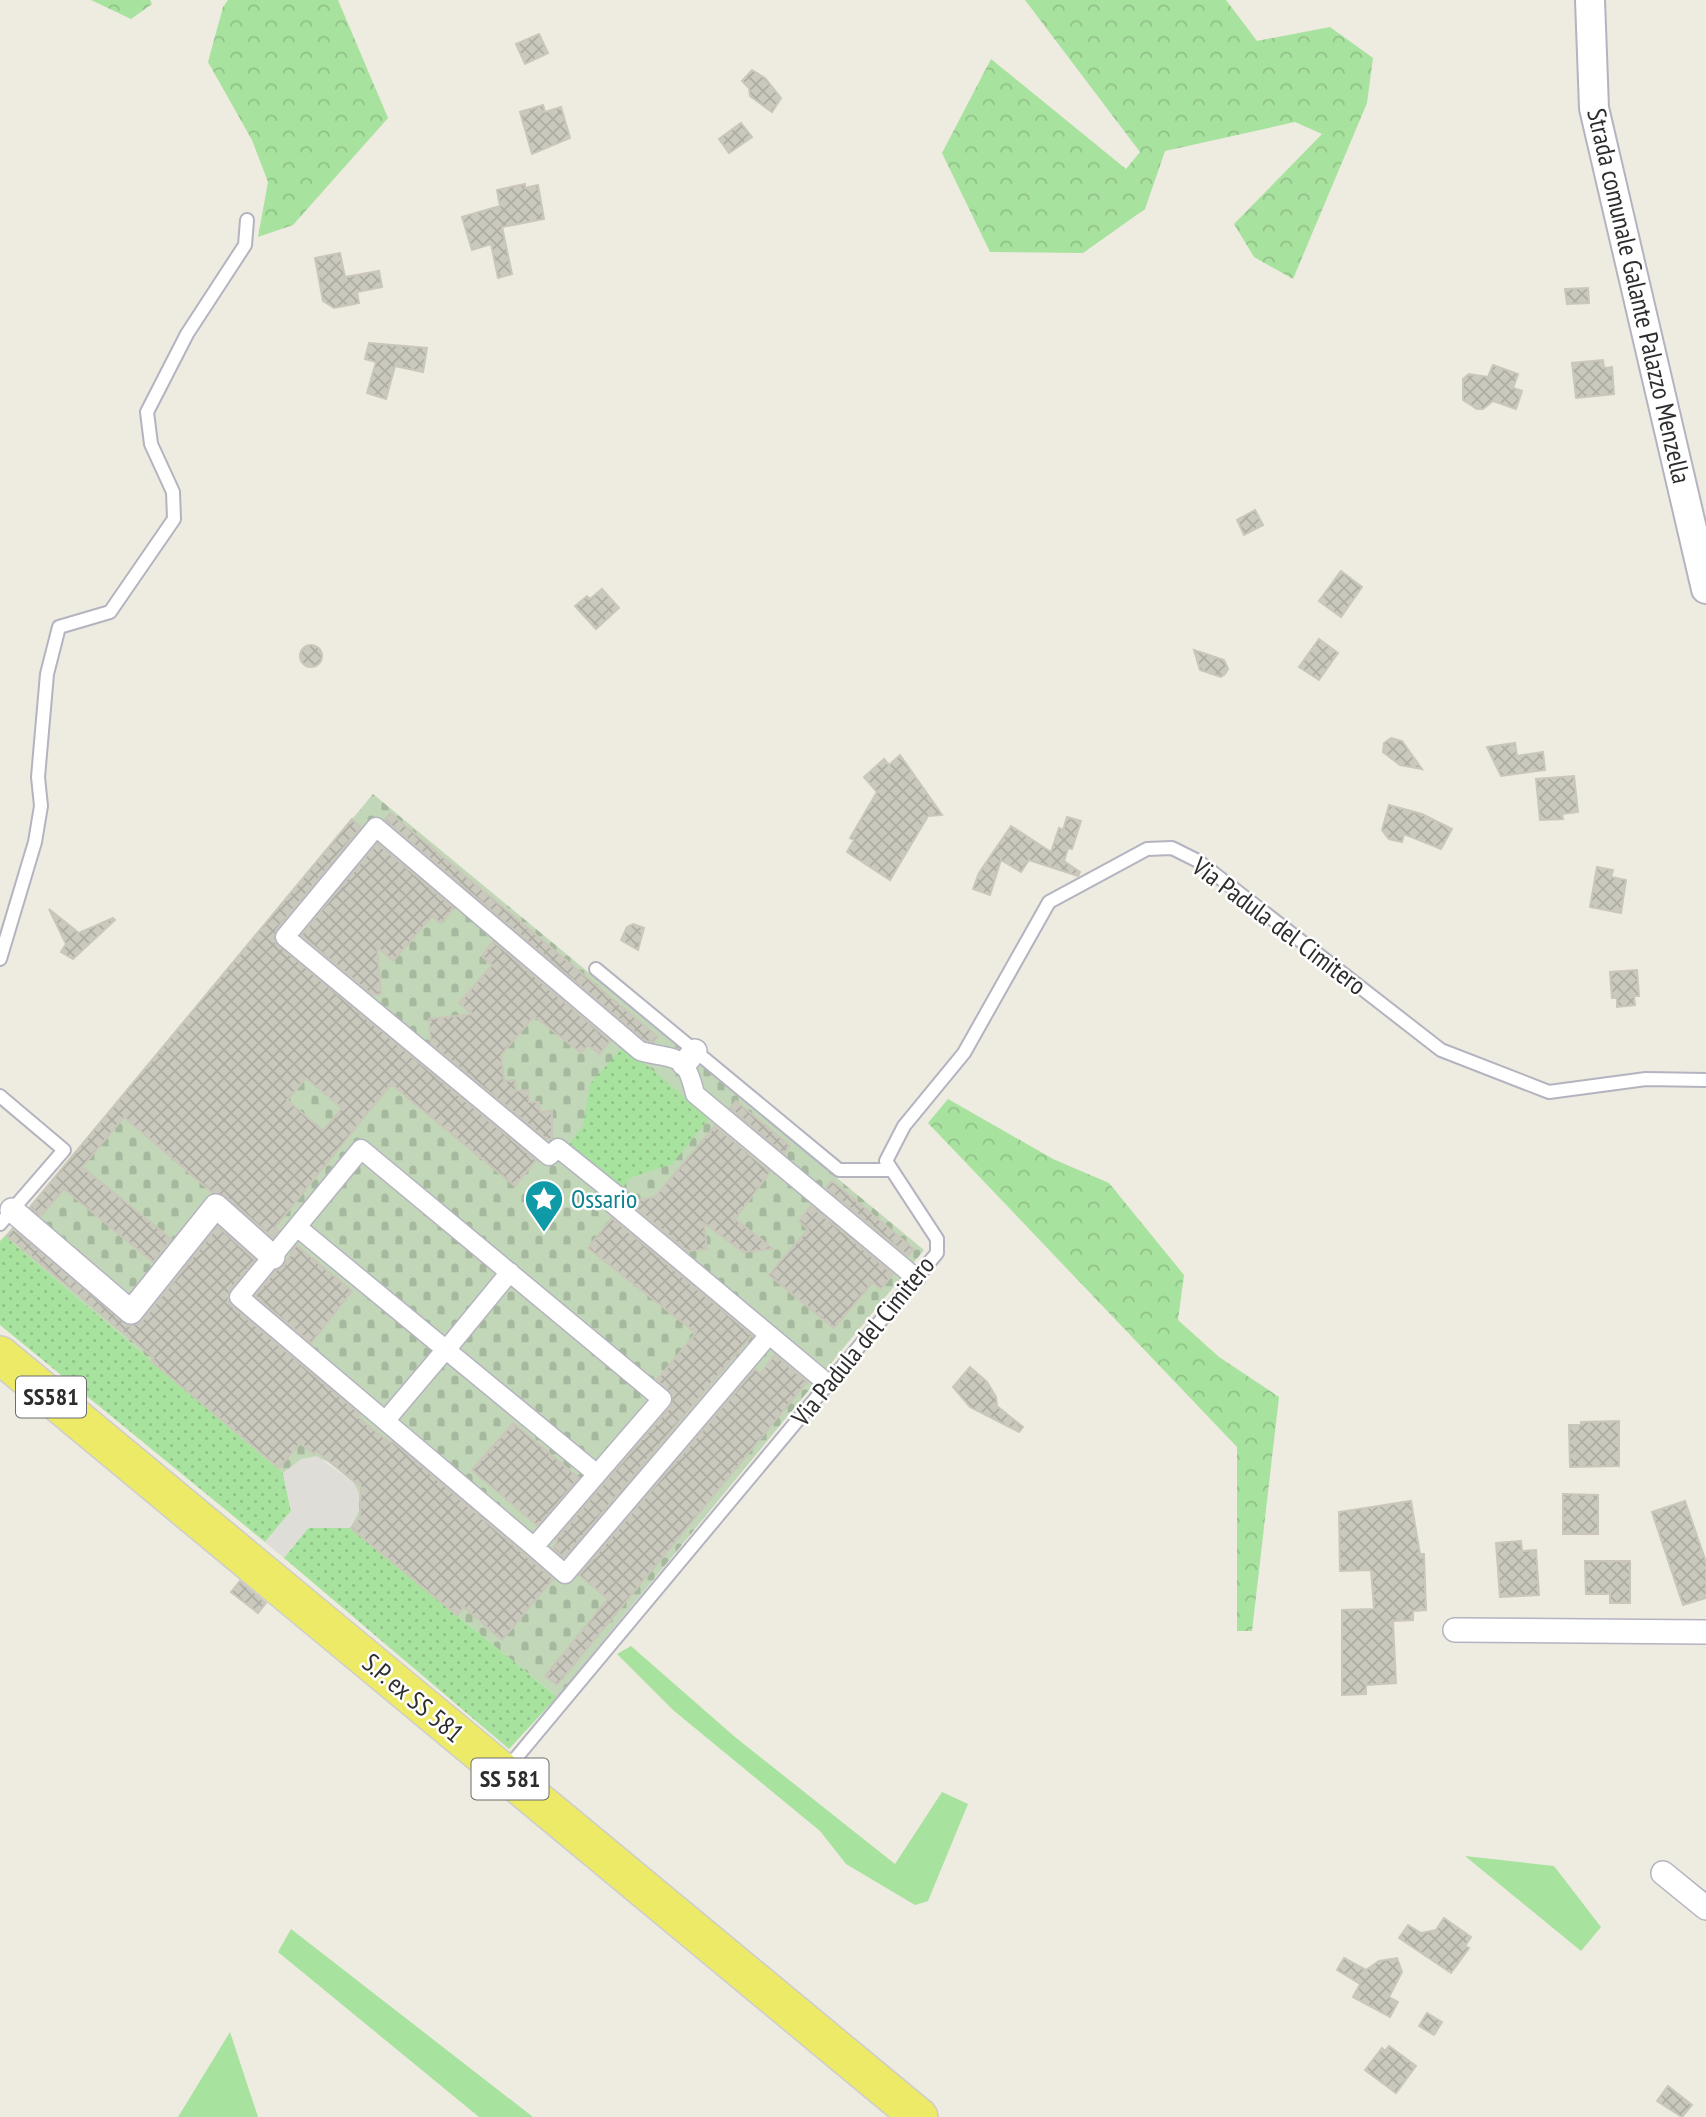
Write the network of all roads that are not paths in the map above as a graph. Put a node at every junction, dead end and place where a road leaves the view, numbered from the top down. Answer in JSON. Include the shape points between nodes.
{"nodes":[{"id":1,"x":1592,"y":1,"type":"edge"},
{"id":2,"x":247,"y":220,"type":"dead end"},
{"id":3,"x":1706,"y":589,"type":"edge"},
{"id":4,"x":0,"y":959,"type":"edge"},
{"id":5,"x":596,"y":969,"type":"dead end"},
{"id":6,"x":689,"y":1057,"type":"junction"},
{"id":7,"x":1706,"y":1080,"type":"edge"},
{"id":8,"x":0,"y":1096,"type":"edge"},
{"id":9,"x":892,"y":1170,"type":"junction"},
{"id":10,"x":6,"y":1217,"type":"edge"},
{"id":11,"x":297,"y":1227,"type":"junction"},
{"id":12,"x":273,"y":1257,"type":"junction"},
{"id":13,"x":510,"y":1272,"type":"junction"},
{"id":14,"x":916,"y":1278,"type":"junction"},
{"id":15,"x":769,"y":1335,"type":"junction"},
{"id":16,"x":444,"y":1353,"type":"junction"},
{"id":17,"x":0,"y":1355,"type":"edge"},
{"id":18,"x":828,"y":1384,"type":"junction"},
{"id":19,"x":386,"y":1420,"type":"junction"},
{"id":20,"x":102,"y":1440,"type":"joint"},
{"id":21,"x":597,"y":1474,"type":"junction"},
{"id":22,"x":534,"y":1547,"type":"junction"},
{"id":23,"x":1455,"y":1630,"type":"dead end"},
{"id":24,"x":1706,"y":1632,"type":"edge"},
{"id":25,"x":504,"y":1773,"type":"junction"},
{"id":26,"x":1663,"y":1873,"type":"dead end"},
{"id":27,"x":1706,"y":1908,"type":"edge"},
{"id":28,"x":919,"y":2117,"type":"edge"}],
"edges":[{"from":1,"to":3,"type":"street","name":"Strada comunale Galante Palazzo Menzella","via":[[1594,108]]},
{"from":2,"to":4,"type":"lane","via":[[246,245],[187,334],[147,412],[151,444],[173,492],[174,519],[110,612],[59,627],[47,674],[36,842]]},
{"from":5,"to":6,"type":"lane"},
{"from":6,"to":9,"type":"lane","via":[[839,1170]]},
{"from":6,"to":14,"type":"street","via":[[695,1094]]},
{"from":6,"to":15,"type":"street","via":[[640,1051],[376,827],[285,937],[548,1156],[558,1148],[619,1197],[613,1204]]},
{"from":7,"to":9,"type":"lane","name":"Via Padula del Cimitero","via":[[1646,1079],[1549,1092],[1441,1050],[1198,861],[1172,848],[1147,849],[1049,902],[964,1053],[904,1126],[886,1161]]},
{"from":8,"to":10,"type":"lane","via":[[64,1150]]},
{"from":9,"to":14,"type":"lane","name":"Via Padula del Cimitero","via":[[937,1239],[937,1253]]},
{"from":10,"to":12,"type":"street","via":[[131,1312],[216,1206]]},
{"from":11,"to":12,"type":"street"},
{"from":11,"to":13,"type":"street","via":[[361,1149]]},
{"from":11,"to":16,"type":"street"},
{"from":12,"to":19,"type":"street","via":[[239,1297]]},
{"from":13,"to":16,"type":"street"},
{"from":13,"to":21,"type":"street","via":[[663,1399]]},
{"from":14,"to":18,"type":"lane","name":"Via Padula del Cimitero"},
{"from":15,"to":18,"type":"street"},
{"from":15,"to":22,"type":"street","via":[[565,1574]]},
{"from":16,"to":19,"type":"street"},
{"from":16,"to":21,"type":"street"},
{"from":17,"to":20,"type":"main road","number":"SS581"},
{"from":18,"to":25,"type":"lane","name":"Via Padula del Cimitero"},
{"from":19,"to":22,"type":"street"},
{"from":20,"to":25,"type":"main road","name":"S.P. ex SS 581","number":"SS 581"},
{"from":21,"to":22,"type":"street"},
{"from":23,"to":24,"type":"street"},
{"from":25,"to":28,"type":"main road","name":"S.P. ex SS 581","number":"SS 581"},
{"from":26,"to":27,"type":"street"}]}
